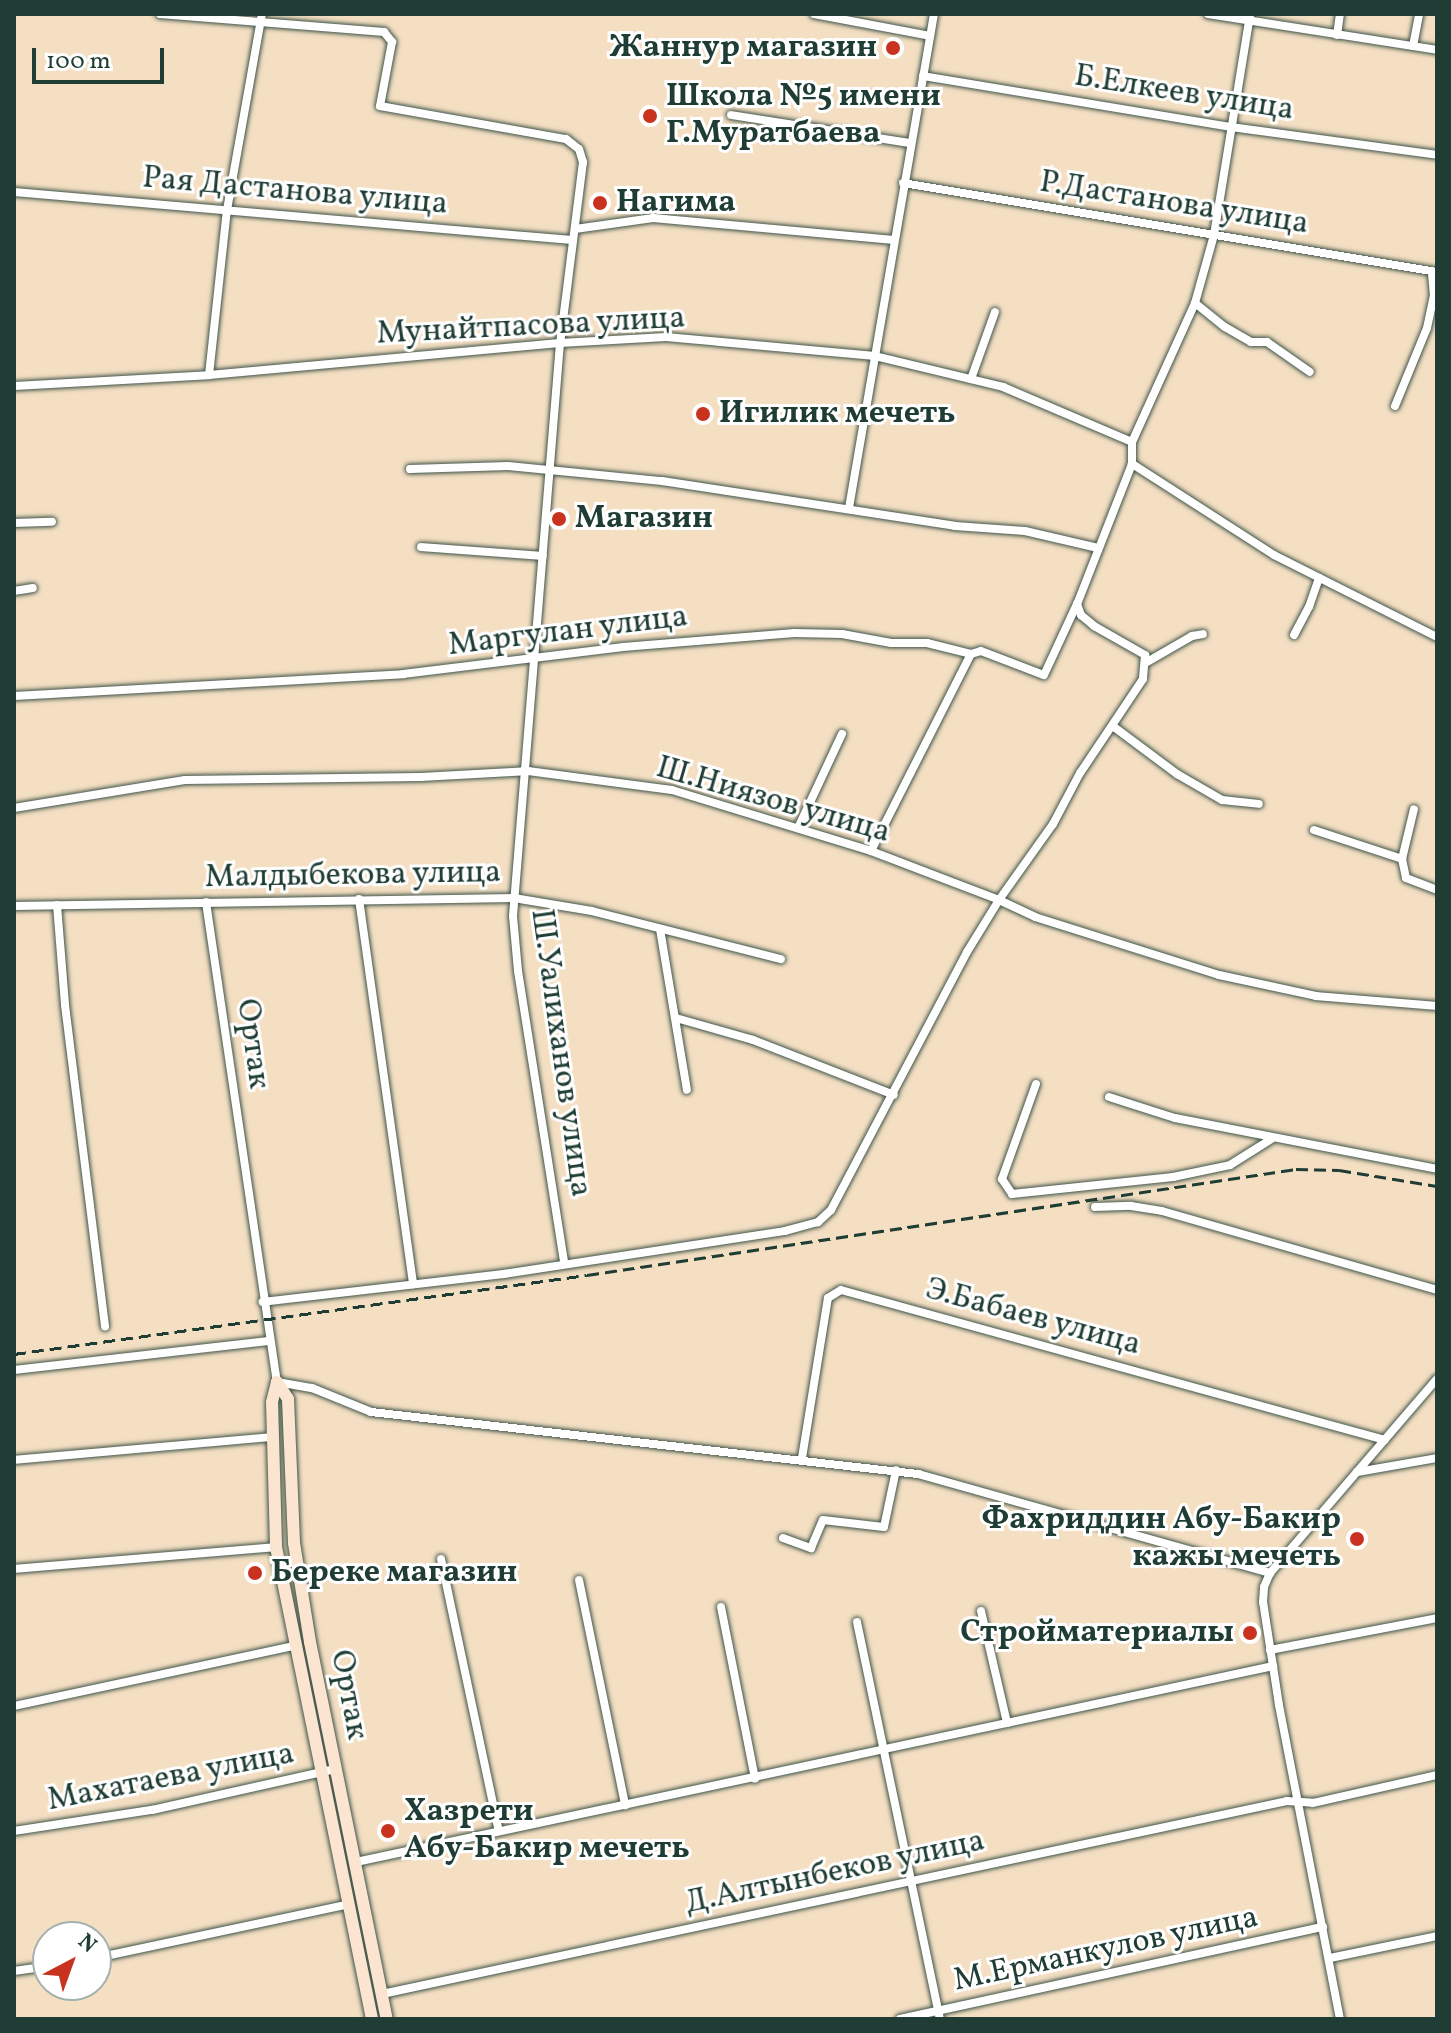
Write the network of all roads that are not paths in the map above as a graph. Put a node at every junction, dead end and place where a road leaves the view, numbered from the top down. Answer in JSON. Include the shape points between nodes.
{"nodes":[{"id":1,"x":160,"y":14,"type":"edge"},
{"id":2,"x":814,"y":14,"type":"edge"},
{"id":3,"x":934,"y":14,"type":"edge"},
{"id":4,"x":1208,"y":14,"type":"edge"},
{"id":5,"x":1340,"y":14,"type":"edge"},
{"id":6,"x":1419,"y":14,"type":"edge"},
{"id":7,"x":261,"y":17,"type":"edge"},
{"id":8,"x":1250,"y":17,"type":"edge"},
{"id":9,"x":1337,"y":35,"type":"junction"},
{"id":10,"x":930,"y":36,"type":"junction"},
{"id":11,"x":1413,"y":46,"type":"junction"},
{"id":12,"x":1437,"y":50,"type":"edge"},
{"id":13,"x":923,"y":76,"type":"junction"},
{"id":14,"x":731,"y":115,"type":"dead end"},
{"id":15,"x":1231,"y":127,"type":"junction"},
{"id":16,"x":909,"y":143,"type":"junction"},
{"id":17,"x":1437,"y":155,"type":"edge"},
{"id":18,"x":903,"y":183,"type":"junction"},
{"id":19,"x":14,"y":192,"type":"edge"},
{"id":20,"x":227,"y":210,"type":"junction"},
{"id":21,"x":575,"y":229,"type":"junction"},
{"id":22,"x":1214,"y":235,"type":"junction"},
{"id":23,"x":572,"y":240,"type":"junction"},
{"id":24,"x":894,"y":240,"type":"junction"},
{"id":25,"x":1435,"y":272,"type":"edge"},
{"id":26,"x":1435,"y":287,"type":"edge"},
{"id":27,"x":1195,"y":303,"type":"junction"},
{"id":28,"x":995,"y":312,"type":"dead end"},
{"id":29,"x":560,"y":343,"type":"junction"},
{"id":30,"x":875,"y":356,"type":"junction"},
{"id":31,"x":1310,"y":372,"type":"dead end"},
{"id":32,"x":209,"y":375,"type":"junction"},
{"id":33,"x":971,"y":379,"type":"junction"},
{"id":34,"x":14,"y":386,"type":"edge"},
{"id":35,"x":1395,"y":406,"type":"dead end"},
{"id":36,"x":1132,"y":442,"type":"junction"},
{"id":37,"x":1132,"y":464,"type":"junction"},
{"id":38,"x":551,"y":468,"type":"junction"},
{"id":39,"x":410,"y":469,"type":"dead end"},
{"id":40,"x":849,"y":508,"type":"junction"},
{"id":41,"x":52,"y":522,"type":"dead end"},
{"id":42,"x":14,"y":523,"type":"edge"},
{"id":43,"x":421,"y":547,"type":"dead end"},
{"id":44,"x":1098,"y":548,"type":"junction"},
{"id":45,"x":543,"y":556,"type":"junction"},
{"id":46,"x":1319,"y":578,"type":"junction"},
{"id":47,"x":33,"y":588,"type":"dead end"},
{"id":48,"x":14,"y":591,"type":"edge"},
{"id":49,"x":1077,"y":604,"type":"junction"},
{"id":50,"x":1203,"y":634,"type":"dead end"},
{"id":51,"x":1294,"y":635,"type":"dead end"},
{"id":52,"x":1437,"y":637,"type":"edge"},
{"id":53,"x":971,"y":654,"type":"junction"},
{"id":54,"x":536,"y":658,"type":"junction"},
{"id":55,"x":1147,"y":662,"type":"junction"},
{"id":56,"x":14,"y":696,"type":"edge"},
{"id":57,"x":1114,"y":727,"type":"junction"},
{"id":58,"x":842,"y":734,"type":"dead end"},
{"id":59,"x":528,"y":771,"type":"junction"},
{"id":60,"x":1259,"y":804,"type":"dead end"},
{"id":61,"x":14,"y":808,"type":"edge"},
{"id":62,"x":1414,"y":809,"type":"dead end"},
{"id":63,"x":798,"y":828,"type":"junction"},
{"id":64,"x":1314,"y":830,"type":"dead end"},
{"id":65,"x":871,"y":851,"type":"junction"},
{"id":66,"x":1402,"y":859,"type":"junction"},
{"id":67,"x":1437,"y":890,"type":"edge"},
{"id":68,"x":514,"y":898,"type":"junction"},
{"id":69,"x":359,"y":899,"type":"junction"},
{"id":70,"x":999,"y":900,"type":"junction"},
{"id":71,"x":206,"y":902,"type":"junction"},
{"id":72,"x":57,"y":905,"type":"junction"},
{"id":73,"x":14,"y":906,"type":"edge"},
{"id":74,"x":660,"y":929,"type":"junction"},
{"id":75,"x":781,"y":959,"type":"dead end"},
{"id":76,"x":1437,"y":1006,"type":"edge"},
{"id":77,"x":676,"y":1018,"type":"junction"},
{"id":78,"x":1036,"y":1084,"type":"dead end"},
{"id":79,"x":687,"y":1090,"type":"dead end"},
{"id":80,"x":894,"y":1095,"type":"junction"},
{"id":81,"x":1109,"y":1097,"type":"dead end"},
{"id":82,"x":1273,"y":1138,"type":"junction"},
{"id":83,"x":1437,"y":1169,"type":"edge"},
{"id":84,"x":1095,"y":1207,"type":"dead end"},
{"id":85,"x":564,"y":1262,"type":"junction"},
{"id":86,"x":413,"y":1284,"type":"junction"},
{"id":87,"x":1437,"y":1290,"type":"edge"},
{"id":88,"x":263,"y":1302,"type":"junction"},
{"id":89,"x":105,"y":1327,"type":"dead end"},
{"id":90,"x":268,"y":1341,"type":"junction"},
{"id":91,"x":14,"y":1370,"type":"edge"},
{"id":92,"x":1437,"y":1379,"type":"edge"},
{"id":93,"x":277,"y":1382,"type":"junction"},
{"id":94,"x":272,"y":1437,"type":"junction"},
{"id":95,"x":1385,"y":1440,"type":"junction"},
{"id":96,"x":802,"y":1458,"type":"junction"},
{"id":97,"x":1437,"y":1458,"type":"edge"},
{"id":98,"x":14,"y":1460,"type":"edge"},
{"id":99,"x":896,"y":1470,"type":"junction"},
{"id":100,"x":1357,"y":1472,"type":"junction"},
{"id":101,"x":783,"y":1538,"type":"dead end"},
{"id":102,"x":276,"y":1547,"type":"junction"},
{"id":103,"x":441,"y":1559,"type":"dead end"},
{"id":104,"x":14,"y":1569,"type":"edge"},
{"id":105,"x":1270,"y":1573,"type":"junction"},
{"id":106,"x":579,"y":1580,"type":"dead end"},
{"id":107,"x":721,"y":1607,"type":"dead end"},
{"id":108,"x":981,"y":1611,"type":"dead end"},
{"id":109,"x":1437,"y":1618,"type":"edge"},
{"id":110,"x":857,"y":1622,"type":"dead end"},
{"id":111,"x":294,"y":1646,"type":"junction"},
{"id":112,"x":1270,"y":1650,"type":"junction"},
{"id":113,"x":1273,"y":1666,"type":"junction"},
{"id":114,"x":14,"y":1706,"type":"edge"},
{"id":115,"x":1007,"y":1723,"type":"junction"},
{"id":116,"x":885,"y":1751,"type":"junction"},
{"id":117,"x":336,"y":1769,"type":"junction"},
{"id":118,"x":320,"y":1773,"type":"junction"},
{"id":119,"x":1437,"y":1775,"type":"edge"},
{"id":120,"x":755,"y":1779,"type":"junction"},
{"id":121,"x":1299,"y":1800,"type":"junction"},
{"id":122,"x":625,"y":1805,"type":"junction"},
{"id":123,"x":14,"y":1831,"type":"edge"},
{"id":124,"x":499,"y":1831,"type":"junction"},
{"id":125,"x":356,"y":1862,"type":"junction"},
{"id":126,"x":911,"y":1881,"type":"junction"},
{"id":127,"x":349,"y":1904,"type":"junction"},
{"id":128,"x":1323,"y":1927,"type":"junction"},
{"id":129,"x":1437,"y":1936,"type":"edge"},
{"id":130,"x":112,"y":1955,"type":"edge"},
{"id":131,"x":1330,"y":1958,"type":"junction"},
{"id":132,"x":382,"y":1994,"type":"junction"},
{"id":133,"x":939,"y":2015,"type":"edge"},
{"id":134,"x":372,"y":2019,"type":"edge"},
{"id":135,"x":387,"y":2019,"type":"edge"},
{"id":136,"x":900,"y":2019,"type":"edge"},
{"id":137,"x":1340,"y":2019,"type":"edge"}],
"edges":[{"from":1,"to":7,"type":"street"},
{"from":2,"to":10,"type":"street"},
{"from":3,"to":10,"type":"street"},
{"from":4,"to":8,"type":"street"},
{"from":5,"to":9,"type":"street"},
{"from":6,"to":11,"type":"street"},
{"from":7,"to":20,"type":"street"},
{"from":7,"to":21,"type":"street","name":"Ш.Уалиханов улица","via":[[384,32],[392,42],[380,106],[566,139],[579,149],[583,162]]},
{"from":8,"to":9,"type":"street"},
{"from":8,"to":15,"type":"street"},
{"from":9,"to":11,"type":"street"},
{"from":10,"to":13,"type":"street"},
{"from":11,"to":12,"type":"street"},
{"from":13,"to":15,"type":"street","name":"Б.Елкеев улица"},
{"from":13,"to":16,"type":"street"},
{"from":14,"to":16,"type":"street"},
{"from":15,"to":17,"type":"street","name":"Б.Елкеев улица"},
{"from":15,"to":22,"type":"street"},
{"from":16,"to":18,"type":"street"},
{"from":18,"to":22,"type":"street","name":"Р.Дастанова улица"},
{"from":18,"to":24,"type":"street"},
{"from":19,"to":20,"type":"street","name":"Рая Дастанова улица"},
{"from":20,"to":23,"type":"street","name":"Рая Дастанова улица"},
{"from":20,"to":32,"type":"street"},
{"from":21,"to":23,"type":"street","name":"Ш.Уалиханов улица"},
{"from":21,"to":24,"type":"street","via":[[653,218]]},
{"from":22,"to":25,"type":"street","name":"Р.Дастанова улица"},
{"from":22,"to":27,"type":"street"},
{"from":23,"to":29,"type":"street","name":"Ш.Уалиханов улица"},
{"from":24,"to":30,"type":"street"},
{"from":25,"to":26,"type":"street"},
{"from":26,"to":35,"type":"street","via":[[1427,328]]},
{"from":27,"to":31,"type":"street","via":[[1225,327],[1251,342],[1267,342]]},
{"from":27,"to":36,"type":"street"},
{"from":28,"to":33,"type":"street"},
{"from":29,"to":30,"type":"street","name":"Мунайтпасова улица","via":[[666,337]]},
{"from":29,"to":32,"type":"street","name":"Мунайтпасова улица"},
{"from":29,"to":38,"type":"street","name":"Ш.Уалиханов улица"},
{"from":30,"to":33,"type":"street","name":"Мунайтпасова улица"},
{"from":30,"to":40,"type":"street"},
{"from":32,"to":34,"type":"street","name":"Мунайтпасова улица"},
{"from":33,"to":36,"type":"street","name":"Мунайтпасова улица","via":[[1003,387]]},
{"from":36,"to":37,"type":"street"},
{"from":37,"to":44,"type":"street"},
{"from":37,"to":46,"type":"street"},
{"from":38,"to":39,"type":"street"},
{"from":38,"to":40,"type":"street"},
{"from":38,"to":45,"type":"street","name":"Ш.Уалиханов улица"},
{"from":40,"to":44,"type":"street","via":[[955,526],[1025,531]]},
{"from":41,"to":42,"type":"street"},
{"from":43,"to":45,"type":"street"},
{"from":44,"to":49,"type":"street"},
{"from":45,"to":54,"type":"street","name":"Ш.Уалиханов улица"},
{"from":46,"to":51,"type":"street"},
{"from":46,"to":52,"type":"street"},
{"from":47,"to":48,"type":"street"},
{"from":49,"to":53,"type":"street","name":"Маргулан улица","via":[[1044,675],[981,651]]},
{"from":49,"to":55,"type":"street","via":[[1094,626],[1126,642]]},
{"from":50,"to":55,"type":"street"},
{"from":53,"to":54,"type":"street","name":"Маргулан улица","via":[[927,643],[794,633]]},
{"from":53,"to":65,"type":"street"},
{"from":54,"to":56,"type":"street","name":"Маргулан улица","via":[[403,674]]},
{"from":54,"to":59,"type":"street","name":"Ш.Уалиханов улица"},
{"from":55,"to":57,"type":"street","via":[[1143,679]]},
{"from":57,"to":60,"type":"street","via":[[1222,800]]},
{"from":57,"to":70,"type":"street"},
{"from":58,"to":63,"type":"street"},
{"from":59,"to":61,"type":"street","name":"Ш.Ниязов улица","via":[[185,780]]},
{"from":59,"to":63,"type":"street","name":"Ш.Ниязов улица","via":[[672,790]]},
{"from":59,"to":68,"type":"street","name":"Ш.Уалиханов улица"},
{"from":62,"to":66,"type":"street"},
{"from":63,"to":65,"type":"street","name":"Ш.Ниязов улица"},
{"from":64,"to":66,"type":"street"},
{"from":65,"to":70,"type":"street","name":"Ш.Ниязов улица"},
{"from":66,"to":67,"type":"street","via":[[1406,878]]},
{"from":68,"to":69,"type":"street","name":"Малдыбекова улица"},
{"from":68,"to":74,"type":"street","name":"Малдыбекова улица"},
{"from":68,"to":85,"type":"street","name":"Ш.Уалиханов улица","via":[[518,971]]},
{"from":69,"to":71,"type":"street","name":"Малдыбекова улица"},
{"from":69,"to":86,"type":"street"},
{"from":70,"to":76,"type":"street","name":"Ш.Ниязов улица","via":[[1035,917],[1219,975],[1316,996]]},
{"from":70,"to":80,"type":"street"},
{"from":71,"to":72,"type":"street","name":"Малдыбекова улица"},
{"from":71,"to":88,"type":"street","name":"Ортак"},
{"from":72,"to":73,"type":"street","name":"Малдыбекова улица"},
{"from":72,"to":89,"type":"street"},
{"from":74,"to":75,"type":"street","name":"Малдыбекова улица"},
{"from":74,"to":77,"type":"street"},
{"from":77,"to":79,"type":"street"},
{"from":77,"to":80,"type":"street","via":[[753,1040]]},
{"from":78,"to":82,"type":"street","via":[[1002,1179],[1012,1194],[1173,1177],[1230,1165]]},
{"from":80,"to":85,"type":"street","via":[[831,1210],[818,1222]]},
{"from":81,"to":82,"type":"street","via":[[1175,1118]]},
{"from":82,"to":83,"type":"street"},
{"from":84,"to":87,"type":"street","via":[[1162,1211]]},
{"from":85,"to":86,"type":"street"},
{"from":86,"to":88,"type":"street"},
{"from":88,"to":90,"type":"street","name":"Ортак"},
{"from":90,"to":91,"type":"street"},
{"from":90,"to":93,"type":"street","name":"Ортак"},
{"from":92,"to":95,"type":"street"},
{"from":93,"to":94,"type":"street","name":"Ортак"},
{"from":93,"to":96,"type":"street","via":[[312,1388],[371,1412]]},
{"from":93,"to":117,"type":"street","name":"Ортак","via":[[288,1399],[294,1543]]},
{"from":94,"to":98,"type":"street"},
{"from":94,"to":102,"type":"street","name":"Ортак"},
{"from":95,"to":96,"type":"street","name":"Э.Бабаев улица","via":[[841,1290],[828,1298]]},
{"from":95,"to":100,"type":"street"},
{"from":96,"to":99,"type":"street"},
{"from":97,"to":100,"type":"street"},
{"from":99,"to":101,"type":"street","via":[[884,1527],[823,1520],[811,1548]]},
{"from":99,"to":105,"type":"street","via":[[977,1488]]},
{"from":100,"to":105,"type":"street"},
{"from":102,"to":104,"type":"street"},
{"from":102,"to":111,"type":"street","name":"Ортак"},
{"from":103,"to":124,"type":"street"},
{"from":105,"to":112,"type":"street","via":[[1263,1602]]},
{"from":106,"to":122,"type":"street"},
{"from":107,"to":120,"type":"street"},
{"from":108,"to":115,"type":"street"},
{"from":109,"to":112,"type":"street"},
{"from":110,"to":116,"type":"street"},
{"from":111,"to":114,"type":"street"},
{"from":111,"to":118,"type":"street","name":"Ортак"},
{"from":112,"to":113,"type":"street"},
{"from":113,"to":115,"type":"street"},
{"from":113,"to":121,"type":"street"},
{"from":115,"to":116,"type":"street"},
{"from":116,"to":120,"type":"street"},
{"from":116,"to":126,"type":"street"},
{"from":117,"to":118,"type":"street","name":"Махатаева улица"},
{"from":117,"to":125,"type":"street","name":"Ортак"},
{"from":118,"to":123,"type":"street","name":"Махатаева улица","via":[[152,1810]]},
{"from":118,"to":127,"type":"street","name":"Ортак"},
{"from":119,"to":121,"type":"street","name":"Д.Алтынбеков улица","via":[[1313,1803]]},
{"from":120,"to":122,"type":"street"},
{"from":121,"to":126,"type":"street","name":"Д.Алтынбеков улица"},
{"from":121,"to":128,"type":"street"},
{"from":122,"to":124,"type":"street"},
{"from":124,"to":125,"type":"street"},
{"from":125,"to":132,"type":"street","name":"Ортак"},
{"from":126,"to":132,"type":"street","name":"Д.Алтынбеков улица"},
{"from":126,"to":133,"type":"street"},
{"from":127,"to":130,"type":"street"},
{"from":127,"to":134,"type":"street","name":"Ортак"},
{"from":128,"to":131,"type":"street"},
{"from":128,"to":133,"type":"street","name":"М.Ерманкулов улица"},
{"from":129,"to":131,"type":"street"},
{"from":131,"to":137,"type":"street"},
{"from":132,"to":135,"type":"street","name":"Ортак"},
{"from":133,"to":136,"type":"street","name":"М.Ерманкулов улица"}]}
